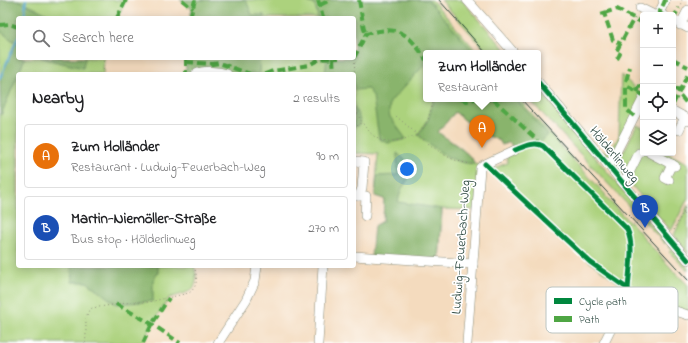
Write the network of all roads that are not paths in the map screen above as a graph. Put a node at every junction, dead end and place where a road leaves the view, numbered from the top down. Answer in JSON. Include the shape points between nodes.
{"nodes":[{"id":1,"x":467,"y":0,"type":"edge"},
{"id":2,"x":663,"y":0,"type":"edge"},
{"id":3,"x":688,"y":10,"type":"edge"},
{"id":4,"x":644,"y":12,"type":"edge"},
{"id":5,"x":646,"y":12,"type":"edge"},
{"id":6,"x":660,"y":12,"type":"edge"},
{"id":7,"x":680,"y":24,"type":"edge"},
{"id":8,"x":511,"y":50,"type":"edge"},
{"id":9,"x":199,"y":72,"type":"edge"},
{"id":10,"x":217,"y":72,"type":"edge"},
{"id":11,"x":541,"y":86,"type":"edge"},
{"id":12,"x":640,"y":105,"type":"edge"},
{"id":13,"x":676,"y":113,"type":"edge"},
{"id":14,"x":687,"y":119,"type":"edge"},
{"id":15,"x":679,"y":130,"type":"dead end"},
{"id":16,"x":515,"y":150,"type":"dead end"},
{"id":17,"x":640,"y":152,"type":"edge"},
{"id":18,"x":656,"y":156,"type":"edge"},
{"id":19,"x":356,"y":161,"type":"edge"},
{"id":20,"x":609,"y":166,"type":"junction"},
{"id":21,"x":669,"y":180,"type":"dead end"},
{"id":22,"x":624,"y":183,"type":"junction"},
{"id":23,"x":357,"y":196,"type":"edge"},
{"id":24,"x":365,"y":216,"type":"dead end"},
{"id":25,"x":356,"y":256,"type":"edge"},
{"id":26,"x":688,"y":260,"type":"edge"},
{"id":27,"x":473,"y":264,"type":"junction"},
{"id":28,"x":257,"y":268,"type":"edge"},
{"id":29,"x":323,"y":268,"type":"edge"},
{"id":30,"x":678,"y":312,"type":"edge"},
{"id":31,"x":688,"y":315,"type":"edge"},
{"id":32,"x":609,"y":333,"type":"edge"},
{"id":33,"x":218,"y":343,"type":"edge"},
{"id":34,"x":318,"y":343,"type":"edge"},
{"id":35,"x":467,"y":343,"type":"edge"},
{"id":36,"x":604,"y":343,"type":"edge"}],
"edges":[{"from":1,"to":8,"type":"street"},
{"from":2,"to":6,"type":"street","via":[[665,1]]},
{"from":3,"to":7,"type":"street"},
{"from":4,"to":5,"type":"street","via":[[639,9]]},
{"from":9,"to":10,"type":"street"},
{"from":11,"to":20,"type":"street","name":"Hölderlinweg"},
{"from":12,"to":20,"type":"street"},
{"from":13,"to":14,"type":"street"},
{"from":14,"to":15,"type":"street"},
{"from":16,"to":27,"type":"street","name":"Ludwig-Feuerbach-Weg","via":[[480,168]]},
{"from":17,"to":22,"type":"street"},
{"from":18,"to":21,"type":"street","via":[[674,165],[665,178]]},
{"from":19,"to":23,"type":"street","via":[[364,162],[362,188]]},
{"from":20,"to":22,"type":"street","name":"Hölderlinweg"},
{"from":22,"to":26,"type":"street","name":"Hölderlinweg"},
{"from":23,"to":24,"type":"street","via":[[366,196]]},
{"from":25,"to":27,"type":"street"},
{"from":27,"to":35,"type":"street","name":"Ludwig-Feuerbach-Weg"},
{"from":28,"to":33,"type":"street","via":[[255,281],[246,300]]},
{"from":29,"to":34,"type":"street"},
{"from":30,"to":31,"type":"street"},
{"from":32,"to":36,"type":"street"}]}
